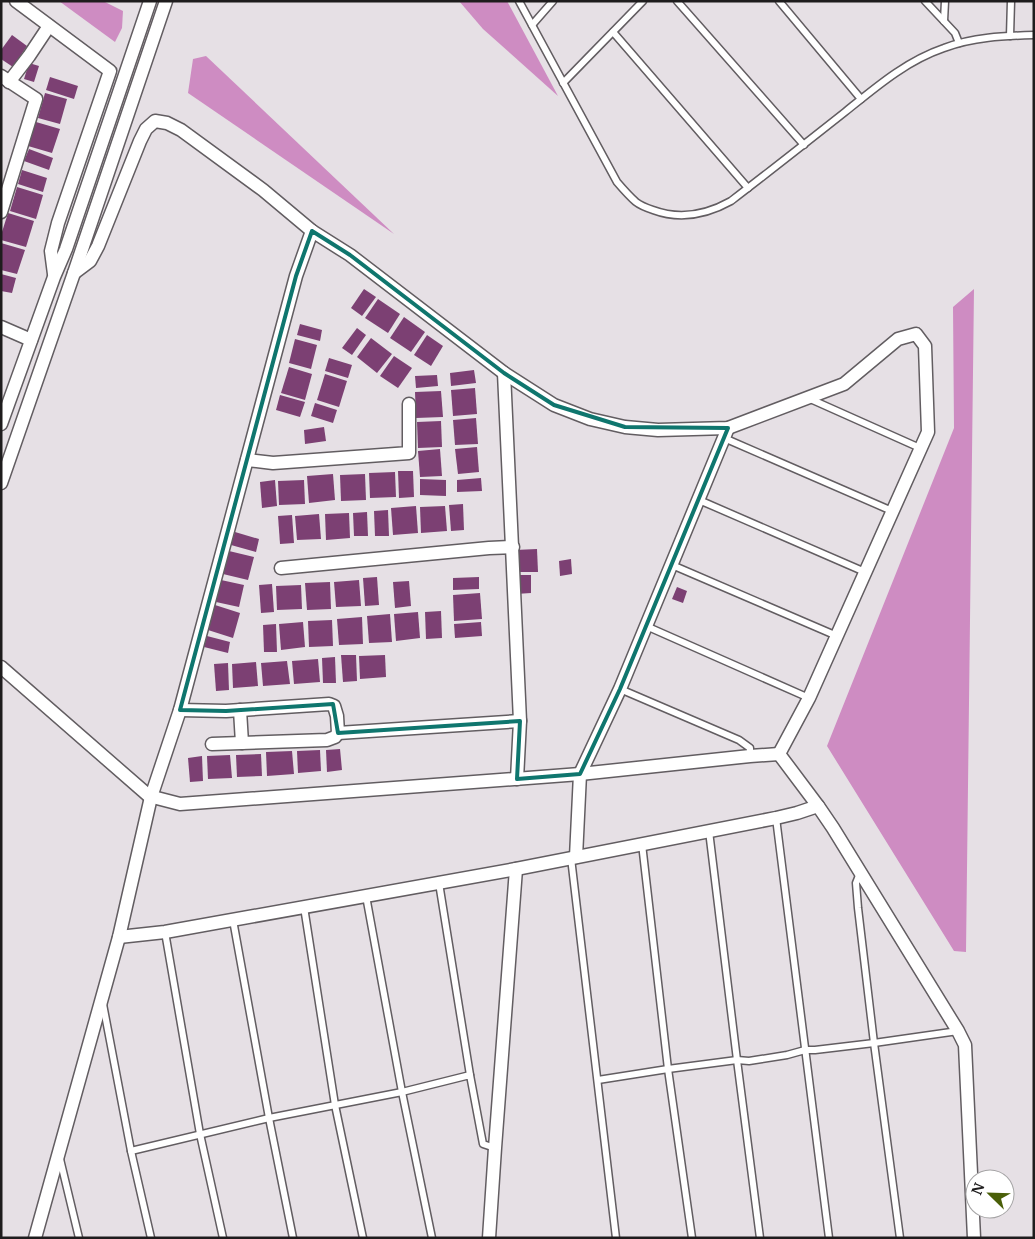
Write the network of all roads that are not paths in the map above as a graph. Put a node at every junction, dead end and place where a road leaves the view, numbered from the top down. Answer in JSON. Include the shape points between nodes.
{"nodes":[{"id":1,"x":16,"y":1,"type":"edge"},
{"id":2,"x":150,"y":1,"type":"edge"},
{"id":3,"x":166,"y":1,"type":"edge"},
{"id":4,"x":519,"y":1,"type":"edge"},
{"id":5,"x":554,"y":1,"type":"edge"},
{"id":6,"x":643,"y":1,"type":"edge"},
{"id":7,"x":677,"y":1,"type":"edge"},
{"id":8,"x":779,"y":1,"type":"edge"},
{"id":9,"x":926,"y":1,"type":"edge"},
{"id":10,"x":945,"y":1,"type":"edge"},
{"id":11,"x":1011,"y":1,"type":"edge"},
{"id":12,"x":944,"y":21,"type":"junction"},
{"id":13,"x":532,"y":25,"type":"junction"},
{"id":14,"x":49,"y":26,"type":"junction"},
{"id":15,"x":614,"y":32,"type":"junction"},
{"id":16,"x":1034,"y":35,"type":"edge"},
{"id":17,"x":1010,"y":36,"type":"junction"},
{"id":18,"x":959,"y":43,"type":"junction"},
{"id":19,"x":5,"y":79,"type":"edge"},
{"id":20,"x":563,"y":83,"type":"junction"},
{"id":21,"x":861,"y":99,"type":"junction"},
{"id":22,"x":804,"y":145,"type":"junction"},
{"id":23,"x":748,"y":188,"type":"junction"},
{"id":24,"x":1,"y":212,"type":"edge"},
{"id":25,"x":312,"y":231,"type":"junction"},
{"id":26,"x":74,"y":273,"type":"junction"},
{"id":27,"x":54,"y":276,"type":"junction"},
{"id":28,"x":1,"y":327,"type":"edge"},
{"id":29,"x":31,"y":340,"type":"junction"},
{"id":30,"x":504,"y":373,"type":"junction"},
{"id":31,"x":807,"y":398,"type":"junction"},
{"id":32,"x":409,"y":404,"type":"dead end"},
{"id":33,"x":4,"y":406,"type":"edge"},
{"id":34,"x":1,"y":424,"type":"edge"},
{"id":35,"x":726,"y":433,"type":"junction"},
{"id":36,"x":920,"y":448,"type":"junction"},
{"id":37,"x":247,"y":460,"type":"junction"},
{"id":38,"x":1,"y":483,"type":"edge"},
{"id":39,"x":699,"y":500,"type":"junction"},
{"id":40,"x":892,"y":511,"type":"junction"},
{"id":41,"x":513,"y":547,"type":"junction"},
{"id":42,"x":672,"y":565,"type":"junction"},
{"id":43,"x":281,"y":568,"type":"dead end"},
{"id":44,"x":865,"y":572,"type":"junction"},
{"id":45,"x":646,"y":626,"type":"junction"},
{"id":46,"x":837,"y":636,"type":"junction"},
{"id":47,"x":1,"y":667,"type":"edge"},
{"id":48,"x":620,"y":688,"type":"junction"},
{"id":49,"x":809,"y":698,"type":"junction"},
{"id":50,"x":180,"y":710,"type":"junction"},
{"id":51,"x":240,"y":710,"type":"junction"},
{"id":52,"x":520,"y":721,"type":"junction"},
{"id":53,"x":338,"y":733,"type":"junction"},
{"id":54,"x":242,"y":743,"type":"junction"},
{"id":55,"x":212,"y":744,"type":"dead end"},
{"id":56,"x":780,"y":754,"type":"junction"},
{"id":57,"x":750,"y":756,"type":"junction"},
{"id":58,"x":580,"y":774,"type":"junction"},
{"id":59,"x":517,"y":779,"type":"junction"},
{"id":60,"x":150,"y":797,"type":"junction"},
{"id":61,"x":818,"y":806,"type":"junction"},
{"id":62,"x":776,"y":818,"type":"junction"},
{"id":63,"x":709,"y":831,"type":"junction"},
{"id":64,"x":642,"y":844,"type":"junction"},
{"id":65,"x":574,"y":858,"type":"junction"},
{"id":66,"x":516,"y":869,"type":"junction"},
{"id":67,"x":860,"y":873,"type":"junction"},
{"id":68,"x":439,"y":883,"type":"junction"},
{"id":69,"x":366,"y":896,"type":"junction"},
{"id":70,"x":304,"y":907,"type":"junction"},
{"id":71,"x":233,"y":920,"type":"junction"},
{"id":72,"x":165,"y":932,"type":"junction"},
{"id":73,"x":119,"y":937,"type":"junction"},
{"id":74,"x":102,"y":997,"type":"junction"},
{"id":75,"x":958,"y":1032,"type":"junction"},
{"id":76,"x":874,"y":1044,"type":"junction"},
{"id":77,"x":805,"y":1050,"type":"junction"},
{"id":78,"x":737,"y":1060,"type":"junction"},
{"id":79,"x":668,"y":1069,"type":"junction"},
{"id":80,"x":470,"y":1075,"type":"junction"},
{"id":81,"x":598,"y":1080,"type":"junction"},
{"id":82,"x":402,"y":1092,"type":"junction"},
{"id":83,"x":335,"y":1105,"type":"junction"},
{"id":84,"x":269,"y":1118,"type":"junction"},
{"id":85,"x":200,"y":1134,"type":"junction"},
{"id":86,"x":495,"y":1148,"type":"junction"},
{"id":87,"x":132,"y":1151,"type":"junction"},
{"id":88,"x":58,"y":1153,"type":"junction"},
{"id":89,"x":35,"y":1238,"type":"edge"},
{"id":90,"x":79,"y":1238,"type":"edge"},
{"id":91,"x":151,"y":1238,"type":"edge"},
{"id":92,"x":223,"y":1238,"type":"edge"},
{"id":93,"x":293,"y":1238,"type":"edge"},
{"id":94,"x":363,"y":1238,"type":"edge"},
{"id":95,"x":432,"y":1238,"type":"edge"},
{"id":96,"x":489,"y":1238,"type":"edge"},
{"id":97,"x":616,"y":1238,"type":"edge"},
{"id":98,"x":692,"y":1238,"type":"edge"},
{"id":99,"x":760,"y":1238,"type":"edge"},
{"id":100,"x":829,"y":1238,"type":"edge"},
{"id":101,"x":900,"y":1238,"type":"edge"},
{"id":102,"x":974,"y":1238,"type":"edge"}],
"edges":[{"from":1,"to":14,"type":"street"},
{"from":2,"to":27,"type":"street"},
{"from":3,"to":26,"type":"street"},
{"from":4,"to":13,"type":"lane"},
{"from":5,"to":13,"type":"lane"},
{"from":6,"to":15,"type":"lane"},
{"from":7,"to":22,"type":"lane"},
{"from":8,"to":21,"type":"lane"},
{"from":9,"to":12,"type":"lane"},
{"from":10,"to":12,"type":"lane"},
{"from":11,"to":17,"type":"lane"},
{"from":12,"to":18,"type":"lane"},
{"from":13,"to":20,"type":"lane"},
{"from":14,"to":19,"type":"street","via":[[29,56]]},
{"from":14,"to":27,"type":"street","via":[[110,71],[58,223],[51,251]]},
{"from":15,"to":20,"type":"lane"},
{"from":15,"to":23,"type":"lane"},
{"from":16,"to":17,"type":"lane"},
{"from":17,"to":18,"type":"lane"},
{"from":18,"to":21,"type":"lane","via":[[908,64]]},
{"from":19,"to":24,"type":"street","via":[[36,99]]},
{"from":20,"to":23,"type":"lane","via":[[617,182],[636,202],[665,214],[696,215],[720,207]]},
{"from":21,"to":22,"type":"lane"},
{"from":22,"to":23,"type":"lane"},
{"from":25,"to":26,"type":"street","via":[[263,190],[181,130],[155,121],[140,140],[98,246],[90,261]]},
{"from":25,"to":30,"type":"street","via":[[350,255]]},
{"from":25,"to":37,"type":"street","via":[[296,276]]},
{"from":26,"to":38,"type":"street"},
{"from":27,"to":29,"type":"street"},
{"from":28,"to":29,"type":"street"},
{"from":29,"to":33,"type":"street"},
{"from":30,"to":35,"type":"street","via":[[554,405],[590,419],[625,427]]},
{"from":30,"to":41,"type":"street"},
{"from":31,"to":35,"type":"street"},
{"from":31,"to":36,"type":"lane"},
{"from":31,"to":36,"type":"street","via":[[844,384],[898,339],[916,334],[926,346],[928,432]]},
{"from":32,"to":37,"type":"street","via":[[409,452],[273,463]]},
{"from":33,"to":34,"type":"street"},
{"from":35,"to":39,"type":"street"},
{"from":35,"to":40,"type":"lane"},
{"from":36,"to":40,"type":"street"},
{"from":37,"to":50,"type":"street"},
{"from":39,"to":42,"type":"street"},
{"from":39,"to":44,"type":"lane"},
{"from":40,"to":44,"type":"street"},
{"from":41,"to":43,"type":"street"},
{"from":41,"to":52,"type":"street"},
{"from":42,"to":45,"type":"street"},
{"from":42,"to":46,"type":"lane"},
{"from":44,"to":46,"type":"street"},
{"from":45,"to":48,"type":"street"},
{"from":45,"to":49,"type":"lane"},
{"from":46,"to":49,"type":"street"},
{"from":47,"to":60,"type":"street"},
{"from":48,"to":57,"type":"lane","via":[[739,740],[750,748]]},
{"from":48,"to":58,"type":"street"},
{"from":49,"to":56,"type":"street"},
{"from":50,"to":51,"type":"street"},
{"from":50,"to":60,"type":"street"},
{"from":51,"to":53,"type":"street","via":[[329,704],[334,706]]},
{"from":51,"to":54,"type":"street"},
{"from":52,"to":53,"type":"street"},
{"from":52,"to":59,"type":"street"},
{"from":53,"to":54,"type":"street","via":[[335,738],[327,740]]},
{"from":54,"to":55,"type":"street"},
{"from":56,"to":57,"type":"street"},
{"from":56,"to":61,"type":"street"},
{"from":57,"to":58,"type":"street"},
{"from":58,"to":59,"type":"street"},
{"from":58,"to":65,"type":"street"},
{"from":59,"to":60,"type":"street","via":[[180,804]]},
{"from":60,"to":73,"type":"street"},
{"from":61,"to":62,"type":"street"},
{"from":61,"to":67,"type":"street"},
{"from":62,"to":63,"type":"street"},
{"from":62,"to":77,"type":"lane"},
{"from":63,"to":64,"type":"street"},
{"from":63,"to":78,"type":"lane"},
{"from":64,"to":65,"type":"street"},
{"from":64,"to":79,"type":"lane"},
{"from":65,"to":66,"type":"street"},
{"from":65,"to":81,"type":"lane"},
{"from":66,"to":68,"type":"street"},
{"from":66,"to":86,"type":"street"},
{"from":67,"to":75,"type":"street"},
{"from":67,"to":76,"type":"lane","via":[[856,883]]},
{"from":68,"to":69,"type":"street"},
{"from":68,"to":80,"type":"lane"},
{"from":69,"to":70,"type":"street"},
{"from":69,"to":82,"type":"lane"},
{"from":70,"to":71,"type":"street"},
{"from":70,"to":83,"type":"lane"},
{"from":71,"to":72,"type":"street"},
{"from":71,"to":84,"type":"lane"},
{"from":72,"to":73,"type":"street"},
{"from":72,"to":85,"type":"lane"},
{"from":73,"to":74,"type":"street"},
{"from":74,"to":87,"type":"lane"},
{"from":74,"to":88,"type":"street"},
{"from":75,"to":76,"type":"lane"},
{"from":75,"to":102,"type":"street","via":[[965,1045]]},
{"from":76,"to":77,"type":"lane"},
{"from":76,"to":101,"type":"lane"},
{"from":77,"to":78,"type":"lane","via":[[749,1061]]},
{"from":77,"to":100,"type":"lane"},
{"from":78,"to":79,"type":"lane"},
{"from":78,"to":99,"type":"lane"},
{"from":79,"to":81,"type":"lane"},
{"from":79,"to":98,"type":"lane"},
{"from":80,"to":82,"type":"lane"},
{"from":80,"to":86,"type":"lane","via":[[483,1144]]},
{"from":81,"to":97,"type":"lane"},
{"from":82,"to":83,"type":"lane"},
{"from":82,"to":95,"type":"lane"},
{"from":83,"to":84,"type":"lane"},
{"from":83,"to":94,"type":"lane"},
{"from":84,"to":85,"type":"lane"},
{"from":84,"to":93,"type":"lane"},
{"from":85,"to":87,"type":"lane"},
{"from":85,"to":92,"type":"lane"},
{"from":86,"to":96,"type":"street"},
{"from":87,"to":91,"type":"lane"},
{"from":88,"to":89,"type":"street"},
{"from":88,"to":90,"type":"lane"}]}
